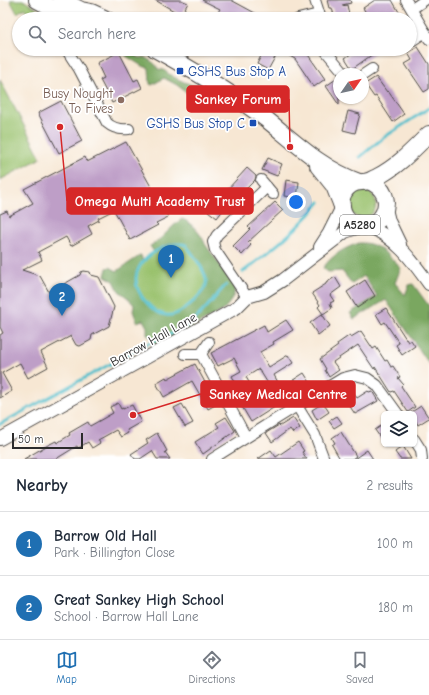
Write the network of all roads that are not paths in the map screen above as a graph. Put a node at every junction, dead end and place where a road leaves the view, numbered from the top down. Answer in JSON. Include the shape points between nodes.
{"nodes":[{"id":1,"x":37,"y":0,"type":"edge"},
{"id":2,"x":315,"y":0,"type":"edge"},
{"id":3,"x":425,"y":0,"type":"edge"},
{"id":4,"x":409,"y":4,"type":"edge"},
{"id":5,"x":69,"y":12,"type":"edge"},
{"id":6,"x":91,"y":12,"type":"edge"},
{"id":7,"x":319,"y":12,"type":"edge"},
{"id":8,"x":417,"y":18,"type":"edge"},
{"id":9,"x":427,"y":36,"type":"edge"},
{"id":10,"x":417,"y":40,"type":"edge"},
{"id":11,"x":72,"y":56,"type":"edge"},
{"id":12,"x":167,"y":56,"type":"edge"},
{"id":13,"x":330,"y":56,"type":"edge"},
{"id":14,"x":340,"y":68,"type":"edge"},
{"id":15,"x":129,"y":129,"type":"dead end"},
{"id":16,"x":429,"y":134,"type":"edge"},
{"id":17,"x":310,"y":155,"type":"junction"},
{"id":18,"x":399,"y":163,"type":"junction"},
{"id":19,"x":363,"y":182,"type":"junction"},
{"id":20,"x":267,"y":187,"type":"dead end"},
{"id":21,"x":385,"y":202,"type":"junction"},
{"id":22,"x":342,"y":206,"type":"junction"},
{"id":23,"x":365,"y":226,"type":"junction"},
{"id":24,"x":402,"y":249,"type":"junction"},
{"id":25,"x":314,"y":256,"type":"junction"},
{"id":26,"x":429,"y":284,"type":"edge"},
{"id":27,"x":247,"y":297,"type":"junction"},
{"id":28,"x":209,"y":342,"type":"dead end"},
{"id":29,"x":185,"y":354,"type":"dead end"},
{"id":30,"x":201,"y":354,"type":"junction"},
{"id":31,"x":297,"y":406,"type":"junction"},
{"id":32,"x":396,"y":411,"type":"edge"},
{"id":33,"x":246,"y":437,"type":"junction"},
{"id":34,"x":0,"y":439,"type":"edge"},
{"id":35,"x":417,"y":444,"type":"edge"},
{"id":36,"x":212,"y":459,"type":"edge"},
{"id":37,"x":324,"y":459,"type":"edge"},
{"id":38,"x":422,"y":459,"type":"edge"}],
"edges":[{"from":1,"to":5,"type":"main road"},
{"from":2,"to":7,"type":"street"},
{"from":3,"to":4,"type":"street"},
{"from":5,"to":6,"type":"main road"},
{"from":8,"to":9,"type":"street"},
{"from":9,"to":10,"type":"street"},
{"from":11,"to":15,"type":"street","via":[[107,123],[116,129]]},
{"from":12,"to":17,"type":"main road","number":"A5280","via":[[232,95]]},
{"from":13,"to":14,"type":"street"},
{"from":16,"to":18,"type":"main road","number":"A5280"},
{"from":17,"to":19,"type":"main road","number":"A5280","via":[[342,176]]},
{"from":17,"to":22,"type":"main road","number":"A5280","via":[[334,186]]},
{"from":18,"to":19,"type":"main road","number":"A5280","via":[[379,176]]},
{"from":18,"to":21,"type":"main road","number":"A5280","via":[[388,183]]},
{"from":19,"to":21,"type":"main road","number":"A5280","via":[[375,184],[381,189]]},
{"from":19,"to":22,"type":"main road","number":"A5280","via":[[348,188],[344,193]]},
{"from":20,"to":27,"type":"street","via":[[217,234],[213,242],[215,250]]},
{"from":21,"to":23,"type":"main road","number":"A5280","via":[[379,220]]},
{"from":21,"to":24,"type":"street","via":[[394,234]]},
{"from":22,"to":23,"type":"main road","number":"A5280","via":[[349,220]]},
{"from":22,"to":25,"type":"street","name":"Barrow Hall Lane"},
{"from":23,"to":24,"type":"street","via":[[381,231]]},
{"from":23,"to":25,"type":"street","name":"Barrow Hall Lane","via":[[345,232]]},
{"from":24,"to":26,"type":"street"},
{"from":25,"to":27,"type":"street","name":"Barrow Hall Lane","via":[[264,292]]},
{"from":27,"to":34,"type":"street","name":"Barrow Hall Lane","via":[[236,308]]},
{"from":28,"to":30,"type":"street"},
{"from":29,"to":30,"type":"street"},
{"from":30,"to":33,"type":"street"},
{"from":31,"to":32,"type":"street","via":[[343,378],[355,375],[367,378],[377,385]]},
{"from":31,"to":33,"type":"street"},
{"from":31,"to":37,"type":"street","via":[[315,435]]},
{"from":33,"to":36,"type":"street"},
{"from":35,"to":38,"type":"street"}]}
